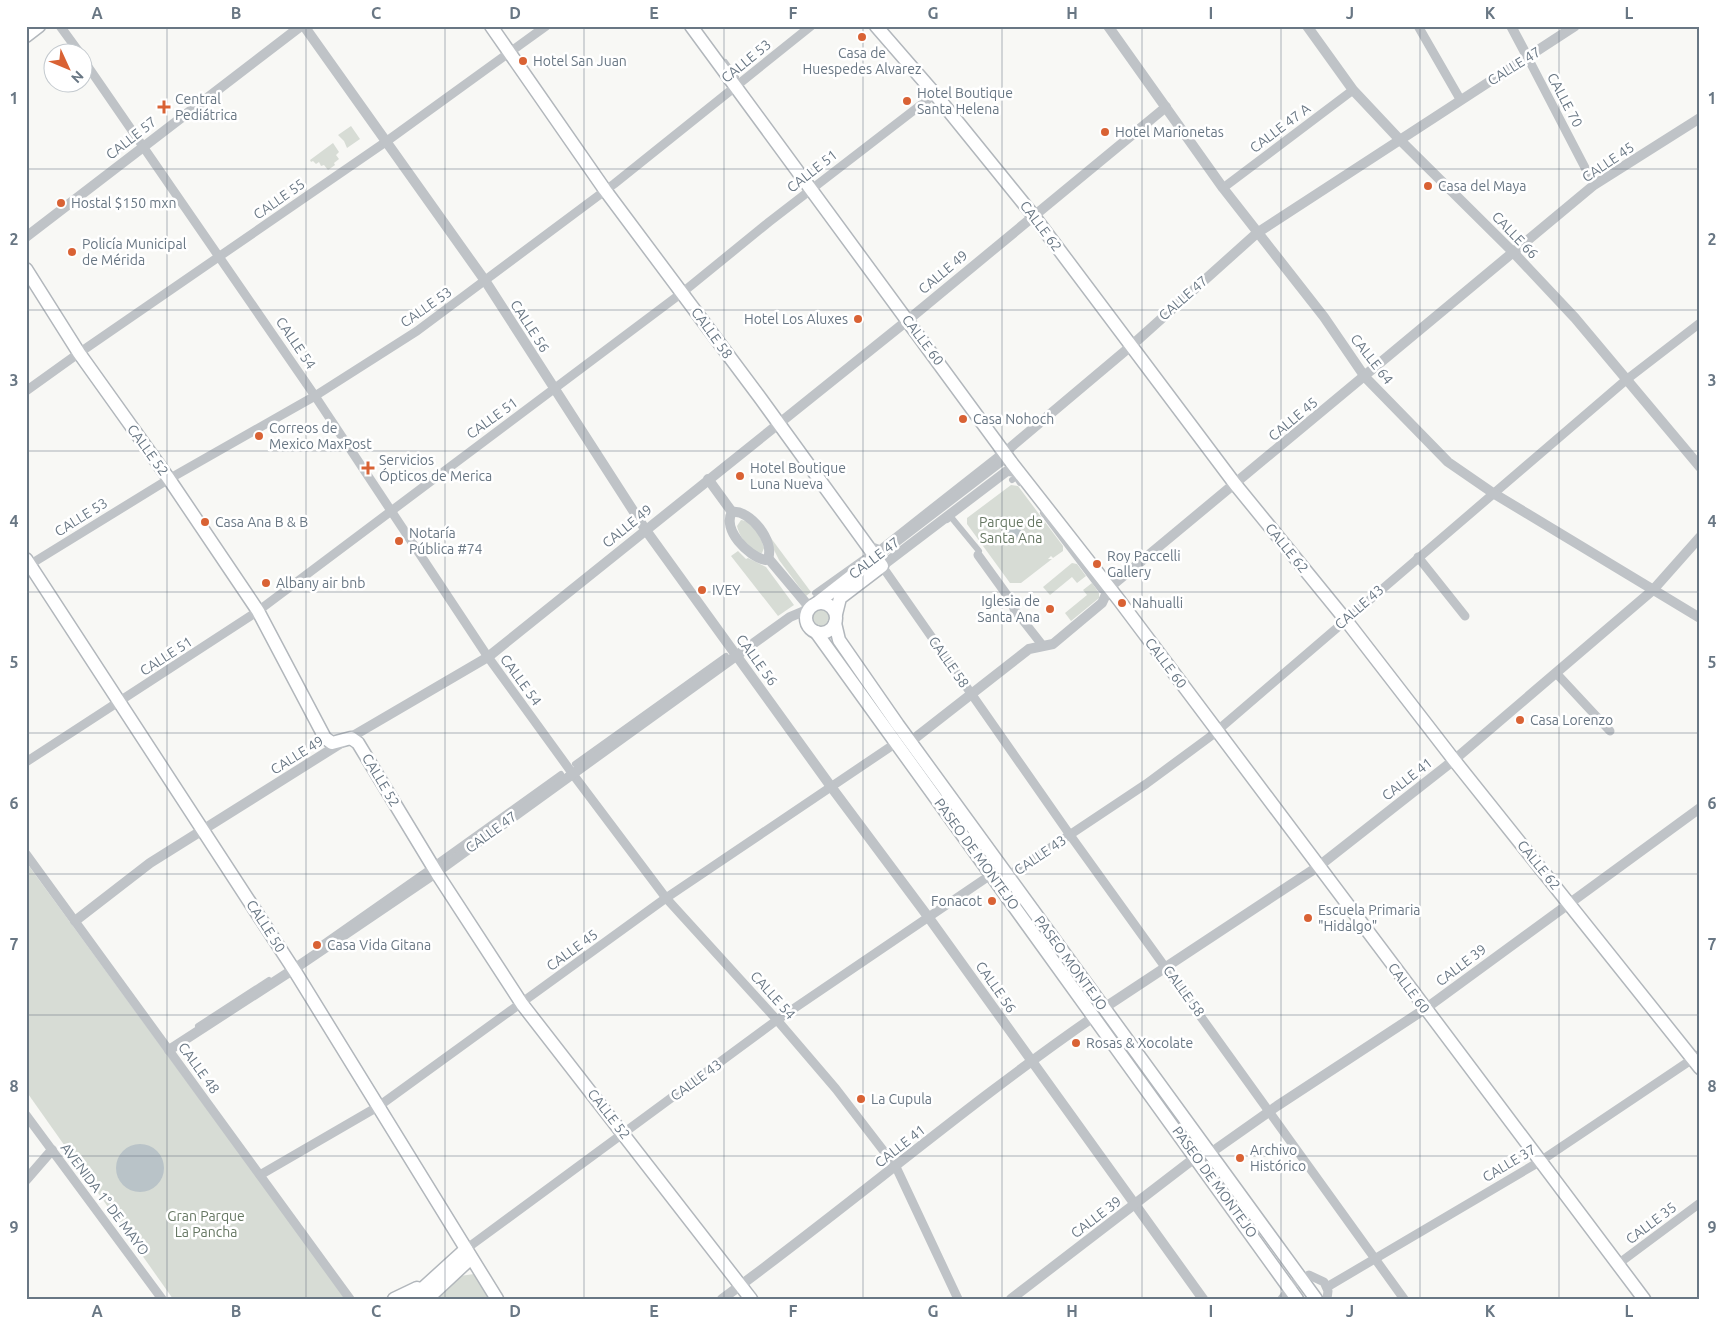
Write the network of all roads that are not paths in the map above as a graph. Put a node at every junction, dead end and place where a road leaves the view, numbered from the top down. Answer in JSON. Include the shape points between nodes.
{"nodes":[{"id":1,"x":39,"y":26,"type":"edge"},
{"id":2,"x":60,"y":26,"type":"edge"},
{"id":3,"x":303,"y":26,"type":"edge"},
{"id":4,"x":491,"y":26,"type":"edge"},
{"id":5,"x":546,"y":26,"type":"edge"},
{"id":6,"x":685,"y":26,"type":"edge"},
{"id":7,"x":691,"y":26,"type":"edge"},
{"id":8,"x":697,"y":26,"type":"edge"},
{"id":9,"x":811,"y":26,"type":"edge"},
{"id":10,"x":876,"y":26,"type":"edge"},
{"id":11,"x":1108,"y":26,"type":"edge"},
{"id":12,"x":1307,"y":26,"type":"edge"},
{"id":13,"x":1418,"y":26,"type":"edge"},
{"id":14,"x":1511,"y":26,"type":"edge"},
{"id":15,"x":1575,"y":26,"type":"edge"},
{"id":16,"x":26,"y":36,"type":"edge"},
{"id":17,"x":72,"y":42,"type":"edge"},
{"id":18,"x":510,"y":52,"type":"junction"},
{"id":19,"x":1528,"y":58,"type":"junction"},
{"id":20,"x":92,"y":72,"type":"edge"},
{"id":21,"x":737,"y":87,"type":"junction"},
{"id":22,"x":1354,"y":90,"type":"junction"},
{"id":23,"x":935,"y":94,"type":"junction"},
{"id":24,"x":1460,"y":99,"type":"junction"},
{"id":25,"x":1166,"y":106,"type":"junction"},
{"id":26,"x":1700,"y":118,"type":"edge"},
{"id":27,"x":1400,"y":140,"type":"junction"},
{"id":28,"x":387,"y":141,"type":"junction"},
{"id":29,"x":144,"y":145,"type":"junction"},
{"id":30,"x":1594,"y":185,"type":"junction"},
{"id":31,"x":1223,"y":188,"type":"junction"},
{"id":32,"x":812,"y":189,"type":"junction"},
{"id":33,"x":605,"y":190,"type":"junction"},
{"id":34,"x":1033,"y":215,"type":"junction"},
{"id":35,"x":1257,"y":233,"type":"junction"},
{"id":36,"x":26,"y":237,"type":"edge"},
{"id":37,"x":1513,"y":252,"type":"junction"},
{"id":38,"x":220,"y":256,"type":"junction"},
{"id":39,"x":26,"y":269,"type":"edge"},
{"id":40,"x":486,"y":282,"type":"junction"},
{"id":41,"x":683,"y":292,"type":"junction"},
{"id":42,"x":909,"y":321,"type":"junction"},
{"id":43,"x":1700,"y":323,"type":"edge"},
{"id":44,"x":1131,"y":346,"type":"junction"},
{"id":45,"x":79,"y":353,"type":"junction"},
{"id":46,"x":1365,"y":377,"type":"junction"},
{"id":47,"x":1626,"y":380,"type":"junction"},
{"id":48,"x":555,"y":389,"type":"junction"},
{"id":49,"x":26,"y":391,"type":"edge"},
{"id":50,"x":315,"y":396,"type":"junction"},
{"id":51,"x":779,"y":423,"type":"junction"},
{"id":52,"x":1009,"y":449,"type":"junction"},
{"id":53,"x":1700,"y":467,"type":"edge"},
{"id":54,"x":1015,"y":476,"type":"junction"},
{"id":55,"x":169,"y":479,"type":"junction"},
{"id":56,"x":708,"y":479,"type":"junction"},
{"id":57,"x":1235,"y":484,"type":"junction"},
{"id":58,"x":1493,"y":493,"type":"junction"},
{"id":59,"x":390,"y":510,"type":"junction"},
{"id":60,"x":732,"y":512,"type":"junction"},
{"id":61,"x":645,"y":529,"type":"junction"},
{"id":62,"x":1700,"y":536,"type":"edge"},
{"id":63,"x":898,"y":540,"type":"junction"},
{"id":64,"x":905,"y":549,"type":"junction"},
{"id":65,"x":978,"y":553,"type":"joint"},
{"id":66,"x":879,"y":557,"type":"junction"},
{"id":67,"x":1418,"y":557,"type":"junction"},
{"id":68,"x":768,"y":558,"type":"junction"},
{"id":69,"x":28,"y":564,"type":"edge"},
{"id":70,"x":1108,"y":586,"type":"junction"},
{"id":71,"x":1653,"y":590,"type":"junction"},
{"id":72,"x":813,"y":603,"type":"junction"},
{"id":73,"x":258,"y":611,"type":"junction"},
{"id":74,"x":1465,"y":616,"type":"dead end"},
{"id":75,"x":835,"y":618,"type":"junction"},
{"id":76,"x":1700,"y":618,"type":"edge"},
{"id":77,"x":1345,"y":619,"type":"junction"},
{"id":78,"x":816,"y":632,"type":"junction"},
{"id":79,"x":1043,"y":646,"type":"junction"},
{"id":80,"x":737,"y":655,"type":"junction"},
{"id":81,"x":726,"y":656,"type":"dead end"},
{"id":82,"x":488,"y":657,"type":"junction"},
{"id":83,"x":728,"y":665,"type":"dead end"},
{"id":84,"x":1556,"y":673,"type":"junction"},
{"id":85,"x":972,"y":695,"type":"junction"},
{"id":86,"x":120,"y":702,"type":"junction"},
{"id":87,"x":1216,"y":731,"type":"junction"},
{"id":88,"x":1610,"y":731,"type":"dead end"},
{"id":89,"x":346,"y":740,"type":"junction"},
{"id":90,"x":910,"y":742,"type":"junction"},
{"id":91,"x":896,"y":743,"type":"junction"},
{"id":92,"x":1454,"y":760,"type":"junction"},
{"id":93,"x":26,"y":762,"type":"edge"},
{"id":94,"x":574,"y":773,"type":"junction"},
{"id":95,"x":561,"y":774,"type":"dead end"},
{"id":96,"x":832,"y":788,"type":"junction"},
{"id":97,"x":1700,"y":808,"type":"edge"},
{"id":98,"x":203,"y":830,"type":"junction"},
{"id":99,"x":1070,"y":835,"type":"junction"},
{"id":100,"x":26,"y":854,"type":"edge"},
{"id":101,"x":1318,"y":866,"type":"junction"},
{"id":102,"x":435,"y":871,"type":"junction"},
{"id":103,"x":992,"y":874,"type":"junction"},
{"id":104,"x":1008,"y":876,"type":"junction"},
{"id":105,"x":666,"y":898,"type":"junction"},
{"id":106,"x":1570,"y":904,"type":"junction"},
{"id":107,"x":929,"y":918,"type":"junction"},
{"id":108,"x":75,"y":921,"type":"junction"},
{"id":109,"x":1166,"y":966,"type":"junction"},
{"id":110,"x":293,"y":970,"type":"junction"},
{"id":111,"x":522,"y":1004,"type":"junction"},
{"id":112,"x":1425,"y":1009,"type":"junction"},
{"id":113,"x":1099,"y":1012,"type":"junction"},
{"id":114,"x":777,"y":1020,"type":"junction"},
{"id":115,"x":178,"y":1045,"type":"dead end"},
{"id":116,"x":169,"y":1050,"type":"junction"},
{"id":117,"x":1697,"y":1060,"type":"edge"},
{"id":118,"x":1031,"y":1061,"type":"junction"},
{"id":119,"x":380,"y":1106,"type":"junction"},
{"id":120,"x":1270,"y":1111,"type":"junction"},
{"id":121,"x":26,"y":1115,"type":"edge"},
{"id":122,"x":624,"y":1133,"type":"junction"},
{"id":123,"x":52,"y":1150,"type":"junction"},
{"id":124,"x":1203,"y":1155,"type":"junction"},
{"id":125,"x":1539,"y":1162,"type":"junction"},
{"id":126,"x":896,"y":1167,"type":"junction"},
{"id":127,"x":260,"y":1174,"type":"junction"},
{"id":128,"x":26,"y":1180,"type":"edge"},
{"id":129,"x":1700,"y":1203,"type":"edge"},
{"id":130,"x":1135,"y":1205,"type":"junction"},
{"id":131,"x":469,"y":1254,"type":"junction"},
{"id":132,"x":1375,"y":1258,"type":"junction"},
{"id":133,"x":1618,"y":1264,"type":"junction"},
{"id":134,"x":1300,"y":1278,"type":"junction"},
{"id":135,"x":432,"y":1280,"type":"junction"},
{"id":136,"x":741,"y":1285,"type":"junction"},
{"id":137,"x":1327,"y":1286,"type":"junction"},
{"id":138,"x":1290,"y":1287,"type":"junction"},
{"id":139,"x":162,"y":1299,"type":"edge"},
{"id":140,"x":350,"y":1299,"type":"edge"},
{"id":141,"x":394,"y":1299,"type":"edge"},
{"id":142,"x":411,"y":1299,"type":"edge"},
{"id":143,"x":427,"y":1299,"type":"edge"},
{"id":144,"x":497,"y":1299,"type":"edge"},
{"id":145,"x":722,"y":1299,"type":"edge"},
{"id":146,"x":751,"y":1299,"type":"edge"},
{"id":147,"x":958,"y":1299,"type":"edge"},
{"id":148,"x":1011,"y":1299,"type":"edge"},
{"id":149,"x":1203,"y":1299,"type":"edge"},
{"id":150,"x":1282,"y":1299,"type":"edge"},
{"id":151,"x":1297,"y":1299,"type":"edge"},
{"id":152,"x":1316,"y":1299,"type":"edge"},
{"id":153,"x":1327,"y":1299,"type":"edge"},
{"id":154,"x":1404,"y":1299,"type":"edge"},
{"id":155,"x":1644,"y":1299,"type":"edge"}],
"edges":[{"from":1,"to":16,"type":"main road"},
{"from":2,"to":17,"type":"street"},
{"from":3,"to":28,"type":"street","name":"CALLE 56"},
{"from":3,"to":29,"type":"street","name":"CALLE 57"},
{"from":4,"to":18,"type":"main road","name":"CALLE 58"},
{"from":5,"to":18,"type":"street","name":"CALLE 55"},
{"from":6,"to":21,"type":"street"},
{"from":7,"to":21,"type":"main road","name":"CALLE 60"},
{"from":8,"to":21,"type":"street"},
{"from":9,"to":21,"type":"street","name":"CALLE 53"},
{"from":10,"to":23,"type":"main road","name":"CALLE 62"},
{"from":11,"to":25,"type":"street","name":"CALLE 64"},
{"from":12,"to":22,"type":"street","name":"CALLE 66"},
{"from":13,"to":24,"type":"street"},
{"from":14,"to":19,"type":"street","name":"CALLE 70"},
{"from":15,"to":19,"type":"street","name":"CALLE 47"},
{"from":18,"to":28,"type":"street","name":"CALLE 55"},
{"from":18,"to":33,"type":"main road","name":"CALLE 58"},
{"from":19,"to":24,"type":"street","name":"CALLE 47"},
{"from":19,"to":30,"type":"street","name":"CALLE 70"},
{"from":20,"to":29,"type":"street","name":"CALLE 54"},
{"from":21,"to":32,"type":"main road","name":"CALLE 60"},
{"from":21,"to":33,"type":"street","name":"CALLE 53"},
{"from":22,"to":27,"type":"street","name":"CALLE 66"},
{"from":22,"to":31,"type":"street","name":"CALLE 47 A"},
{"from":23,"to":32,"type":"street","name":"CALLE 51"},
{"from":23,"to":34,"type":"main road","name":"CALLE 62"},
{"from":24,"to":27,"type":"street","name":"CALLE 47"},
{"from":25,"to":31,"type":"street","name":"CALLE 64"},
{"from":25,"to":34,"type":"street","name":"CALLE 49"},
{"from":26,"to":30,"type":"street","name":"CALLE 45"},
{"from":27,"to":35,"type":"street","name":"CALLE 47"},
{"from":27,"to":37,"type":"street","name":"CALLE 66"},
{"from":28,"to":38,"type":"street","name":"CALLE 55"},
{"from":28,"to":40,"type":"street","name":"CALLE 56"},
{"from":29,"to":36,"type":"street","name":"CALLE 57"},
{"from":29,"to":38,"type":"street","name":"CALLE 54"},
{"from":30,"to":37,"type":"street","name":"CALLE 45"},
{"from":31,"to":35,"type":"street","name":"CALLE 64"},
{"from":32,"to":41,"type":"street","name":"CALLE 51"},
{"from":32,"to":42,"type":"main road","name":"CALLE 60"},
{"from":33,"to":40,"type":"street","name":"CALLE 53"},
{"from":33,"to":41,"type":"main road","name":"CALLE 58"},
{"from":34,"to":42,"type":"street","name":"CALLE 49"},
{"from":34,"to":44,"type":"main road","name":"CALLE 62"},
{"from":35,"to":44,"type":"street","name":"CALLE 47"},
{"from":35,"to":46,"type":"street","name":"CALLE 64","via":[[1324,317]]},
{"from":37,"to":46,"type":"street","name":"CALLE 45"},
{"from":37,"to":47,"type":"street","name":"CALLE 66"},
{"from":38,"to":45,"type":"street","name":"CALLE 55"},
{"from":38,"to":50,"type":"street","name":"CALLE 54"},
{"from":39,"to":45,"type":"main road","name":"CALLE 52"},
{"from":40,"to":48,"type":"street","name":"CALLE 56"},
{"from":40,"to":50,"type":"street","name":"CALLE 53"},
{"from":41,"to":48,"type":"street","name":"CALLE 51"},
{"from":41,"to":51,"type":"main road","name":"CALLE 58"},
{"from":42,"to":51,"type":"street","name":"CALLE 49"},
{"from":42,"to":52,"type":"main road","name":"CALLE 60"},
{"from":42,"to":66,"type":"street","via":[[997,446],[998,455],[880,548]]},
{"from":43,"to":47,"type":"street","name":"CALLE 43"},
{"from":44,"to":52,"type":"street","name":"CALLE 47"},
{"from":44,"to":57,"type":"main road","name":"CALLE 62"},
{"from":45,"to":49,"type":"street","name":"CALLE 55"},
{"from":45,"to":55,"type":"main road","name":"CALLE 52"},
{"from":46,"to":57,"type":"street","name":"CALLE 45"},
{"from":46,"to":58,"type":"street","name":"CALLE 64","via":[[1448,462]]},
{"from":47,"to":53,"type":"street","name":"CALLE 66"},
{"from":47,"to":58,"type":"street","name":"CALLE 43"},
{"from":48,"to":59,"type":"street","name":"CALLE 51"},
{"from":48,"to":61,"type":"street","name":"CALLE 56"},
{"from":50,"to":55,"type":"street","name":"CALLE 53"},
{"from":50,"to":59,"type":"street","name":"CALLE 54"},
{"from":51,"to":56,"type":"street","name":"CALLE 49"},
{"from":51,"to":66,"type":"main road","name":"CALLE 58"},
{"from":52,"to":54,"type":"main road","name":"CALLE 60"},
{"from":52,"to":63,"type":"street","name":"CALLE 47","via":[[1000,462]]},
{"from":52,"to":70,"type":"street","via":[[1105,576]]},
{"from":54,"to":64,"type":"street","name":"CALLE 47","via":[[1007,471]]},
{"from":54,"to":70,"type":"main road","name":"CALLE 60"},
{"from":55,"to":69,"type":"street","name":"CALLE 53"},
{"from":55,"to":73,"type":"main road","name":"CALLE 52"},
{"from":56,"to":60,"type":"street"},
{"from":56,"to":61,"type":"street","name":"CALLE 49"},
{"from":57,"to":70,"type":"street","name":"CALLE 45"},
{"from":57,"to":77,"type":"main road","name":"CALLE 62"},
{"from":58,"to":67,"type":"street","name":"CALLE 43"},
{"from":58,"to":71,"type":"street","name":"CALLE 64"},
{"from":59,"to":73,"type":"street","name":"CALLE 51"},
{"from":59,"to":82,"type":"street","name":"CALLE 54"},
{"from":60,"to":68,"type":"street","via":[[743,514],[756,525],[769,547]]},
{"from":60,"to":68,"type":"street","via":[[730,521],[740,541],[754,556]]},
{"from":61,"to":80,"type":"street","name":"CALLE 56"},
{"from":61,"to":82,"type":"street","name":"CALLE 49"},
{"from":62,"to":71,"type":"street","name":"CALLE 41"},
{"from":63,"to":64,"type":"street"},
{"from":63,"to":66,"type":"street","name":"CALLE 47"},
{"from":64,"to":66,"type":"street","name":"CALLE 47"},
{"from":65,"to":66,"type":"street","via":[[951,517]]},
{"from":65,"to":79,"type":"street","via":[[1014,609]]},
{"from":66,"to":72,"type":"main road","name":"CALLE 47"},
{"from":66,"to":75,"type":"main road","name":"CALLE 47","via":[[840,598]]},
{"from":66,"to":85,"type":"street","name":"CALLE 58"},
{"from":67,"to":74,"type":"street"},
{"from":67,"to":77,"type":"street","name":"CALLE 43"},
{"from":68,"to":72,"type":"street","via":[[803,602]]},
{"from":69,"to":86,"type":"main road","name":"CALLE 50"},
{"from":70,"to":79,"type":"street","name":"CALLE 45","via":[[1102,603],[1053,644]]},
{"from":70,"to":87,"type":"main road","name":"CALLE 60"},
{"from":71,"to":76,"type":"street","name":"CALLE 64"},
{"from":71,"to":84,"type":"street","name":"CALLE 41"},
{"from":72,"to":75,"type":"main road","via":[[829,605]]},
{"from":72,"to":78,"type":"main road","via":[[806,616],[807,624]]},
{"from":72,"to":80,"type":"street","name":"CALLE 47"},
{"from":73,"to":86,"type":"street","name":"CALLE 51"},
{"from":73,"to":89,"type":"main road","name":"CALLE 52","via":[[325,738],[332,743]]},
{"from":75,"to":78,"type":"main road","via":[[830,630]]},
{"from":75,"to":90,"type":"main road","name":"PASEO MONTEJO","via":[[839,640]]},
{"from":77,"to":87,"type":"street","name":"CALLE 43"},
{"from":77,"to":92,"type":"main road","name":"CALLE 62"},
{"from":78,"to":91,"type":"main road","name":"PASEO DE MONTEJO"},
{"from":79,"to":85,"type":"street","name":"CALLE 45","via":[[1029,649]]},
{"from":80,"to":94,"type":"street","name":"CALLE 47"},
{"from":80,"to":96,"type":"street","name":"CALLE 56"},
{"from":81,"to":94,"type":"street"},
{"from":82,"to":89,"type":"street","name":"CALLE 49"},
{"from":82,"to":94,"type":"street","name":"CALLE 54"},
{"from":83,"to":94,"type":"street"},
{"from":84,"to":88,"type":"street"},
{"from":84,"to":92,"type":"street","name":"CALLE 41"},
{"from":85,"to":90,"type":"street","name":"CALLE 45"},
{"from":85,"to":99,"type":"street","name":"CALLE 58"},
{"from":86,"to":93,"type":"street","name":"CALLE 51"},
{"from":86,"to":98,"type":"main road","name":"CALLE 50"},
{"from":87,"to":99,"type":"street","name":"CALLE 43","via":[[1146,784]]},
{"from":87,"to":101,"type":"main road","name":"CALLE 60"},
{"from":89,"to":98,"type":"street","name":"CALLE 49"},
{"from":89,"to":102,"type":"main road","name":"CALLE 52","via":[[353,739],[358,743]]},
{"from":90,"to":104,"type":"main road","name":"PASEO MONTEJO"},
{"from":91,"to":96,"type":"street","name":"CALLE 45"},
{"from":91,"to":103,"type":"main road","name":"PASEO DE MONTEJO"},
{"from":92,"to":101,"type":"street","name":"CALLE 41"},
{"from":92,"to":106,"type":"main road","name":"CALLE 62"},
{"from":94,"to":102,"type":"street","name":"CALLE 47"},
{"from":94,"to":105,"type":"street","name":"CALLE 54"},
{"from":95,"to":102,"type":"street"},
{"from":96,"to":105,"type":"street","name":"CALLE 45"},
{"from":96,"to":107,"type":"street","name":"CALLE 56"},
{"from":97,"to":106,"type":"street","name":"CALLE 39"},
{"from":98,"to":108,"type":"street","name":"CALLE 49","via":[[150,863]]},
{"from":98,"to":110,"type":"main road","name":"CALLE 50"},
{"from":99,"to":104,"type":"street","name":"CALLE 43"},
{"from":99,"to":109,"type":"street","name":"CALLE 58"},
{"from":100,"to":108,"type":"street","name":"CALLE 48"},
{"from":101,"to":109,"type":"street","name":"CALLE 41"},
{"from":101,"to":112,"type":"main road","name":"CALLE 60"},
{"from":102,"to":110,"type":"street","name":"CALLE 47"},
{"from":102,"to":111,"type":"main road","name":"CALLE 52"},
{"from":103,"to":107,"type":"street","name":"CALLE 43"},
{"from":103,"to":113,"type":"main road","name":"PASEO DE MONTEJO"},
{"from":104,"to":113,"type":"main road","name":"PASEO MONTEJO"},
{"from":105,"to":111,"type":"street","name":"CALLE 45"},
{"from":105,"to":114,"type":"street","name":"CALLE 54"},
{"from":106,"to":112,"type":"street","name":"CALLE 39"},
{"from":106,"to":117,"type":"main road","name":"CALLE 62"},
{"from":107,"to":114,"type":"street","name":"CALLE 43"},
{"from":107,"to":118,"type":"street","name":"CALLE 56"},
{"from":108,"to":116,"type":"street","name":"CALLE 48"},
{"from":109,"to":113,"type":"street","name":"CALLE 41"},
{"from":109,"to":120,"type":"street","name":"CALLE 58"},
{"from":110,"to":115,"type":"street","via":[[230,1003]]},
{"from":110,"to":116,"type":"street","name":"CALLE 47"},
{"from":110,"to":119,"type":"main road","name":"CALLE 50"},
{"from":111,"to":119,"type":"street","name":"CALLE 45"},
{"from":111,"to":122,"type":"main road","name":"CALLE 52"},
{"from":112,"to":120,"type":"street","name":"CALLE 39"},
{"from":112,"to":125,"type":"main road","name":"CALLE 60"},
{"from":113,"to":118,"type":"street","name":"CALLE 41"},
{"from":113,"to":124,"type":"main road","name":"PASEO MONTEJO"},
{"from":114,"to":122,"type":"street","name":"CALLE 43"},
{"from":114,"to":126,"type":"street","name":"CALLE 54"},
{"from":116,"to":127,"type":"street","name":"CALLE 48"},
{"from":117,"to":125,"type":"street","name":"CALLE 37"},
{"from":118,"to":126,"type":"street","name":"CALLE 41"},
{"from":118,"to":130,"type":"street","name":"CALLE 56"},
{"from":119,"to":127,"type":"street","name":"CALLE 45"},
{"from":119,"to":131,"type":"main road","name":"CALLE 50"},
{"from":120,"to":124,"type":"street","name":"CALLE 39"},
{"from":120,"to":132,"type":"street","name":"CALLE 58"},
{"from":121,"to":123,"type":"street","name":"AVENIDA 1° DE MAYO"},
{"from":122,"to":131,"type":"street","name":"CALLE 43"},
{"from":122,"to":136,"type":"main road","name":"CALLE 52"},
{"from":123,"to":128,"type":"street"},
{"from":123,"to":139,"type":"street","name":"AVENIDA 1° DE MAYO"},
{"from":124,"to":130,"type":"street","name":"CALLE 39"},
{"from":124,"to":134,"type":"main road","name":"PASEO MONTEJO"},
{"from":124,"to":138,"type":"main road","name":"PASEO DE MONTEJO"},
{"from":125,"to":132,"type":"street","name":"CALLE 37"},
{"from":125,"to":133,"type":"main road","name":"CALLE 60"},
{"from":126,"to":136,"type":"street","name":"CALLE 41"},
{"from":126,"to":147,"type":"street","name":"CALLE 54"},
{"from":127,"to":140,"type":"street","name":"CALLE 48"},
{"from":129,"to":133,"type":"street","name":"CALLE 35"},
{"from":130,"to":148,"type":"street","name":"CALLE 39"},
{"from":130,"to":149,"type":"street","name":"CALLE 56"},
{"from":131,"to":135,"type":"main road","name":"CALLE 43"},
{"from":131,"to":143,"type":"main road","name":"CALLE 43"},
{"from":131,"to":144,"type":"main road","name":"CALLE 50"},
{"from":132,"to":137,"type":"street","name":"CALLE 37"},
{"from":132,"to":154,"type":"street","name":"CALLE 58"},
{"from":133,"to":155,"type":"main road","name":"CALLE 60"},
{"from":134,"to":137,"type":"street","via":[[1317,1277]]},
{"from":134,"to":138,"type":"street"},
{"from":134,"to":152,"type":"main road","name":"PASEO MONTEJO"},
{"from":135,"to":141,"type":"main road"},
{"from":135,"to":142,"type":"main road","name":"CALLE 43"},
{"from":136,"to":145,"type":"street","name":"CALLE 41"},
{"from":136,"to":146,"type":"main road","name":"CALLE 52"},
{"from":137,"to":153,"type":"street"},
{"from":138,"to":150,"type":"street"},
{"from":138,"to":151,"type":"main road"}]}
